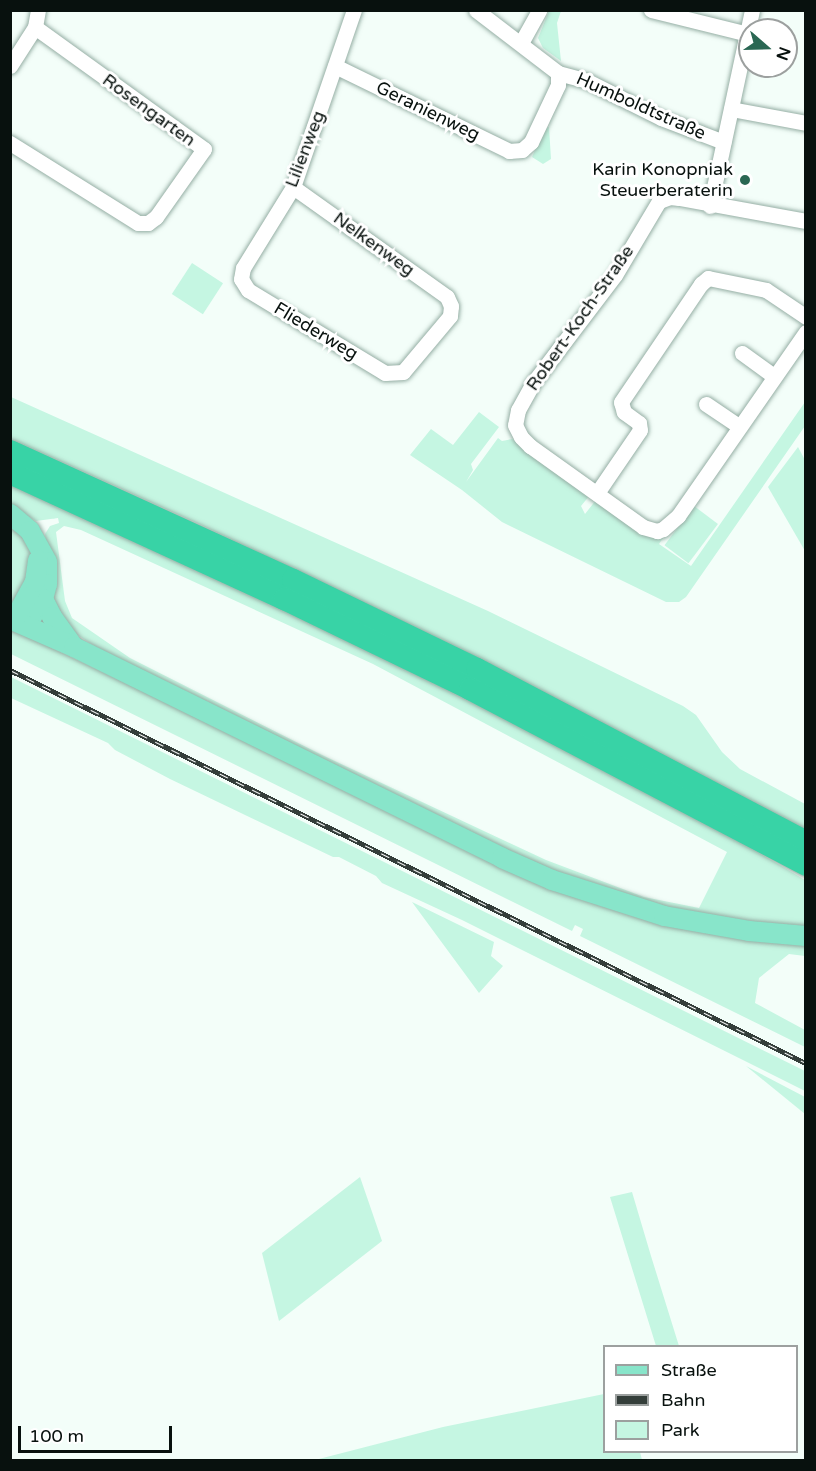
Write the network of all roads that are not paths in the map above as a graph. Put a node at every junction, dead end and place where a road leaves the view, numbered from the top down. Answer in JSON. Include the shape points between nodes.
{"nodes":[{"id":1,"x":38,"y":10,"type":"edge"},
{"id":2,"x":354,"y":10,"type":"edge"},
{"id":3,"x":476,"y":10,"type":"edge"},
{"id":4,"x":539,"y":10,"type":"edge"},
{"id":5,"x":651,"y":10,"type":"edge"},
{"id":6,"x":35,"y":27,"type":"junction"},
{"id":7,"x":738,"y":32,"type":"edge"},
{"id":8,"x":521,"y":43,"type":"junction"},
{"id":9,"x":10,"y":66,"type":"edge"},
{"id":10,"x":335,"y":66,"type":"junction"},
{"id":11,"x":558,"y":73,"type":"junction"},
{"id":12,"x":738,"y":78,"type":"edge"},
{"id":13,"x":731,"y":109,"type":"junction"},
{"id":14,"x":806,"y":123,"type":"edge"},
{"id":15,"x":724,"y":142,"type":"junction"},
{"id":16,"x":10,"y":143,"type":"edge"},
{"id":17,"x":293,"y":187,"type":"junction"},
{"id":18,"x":710,"y":206,"type":"junction"},
{"id":19,"x":806,"y":221,"type":"edge"},
{"id":20,"x":242,"y":279,"type":"joint"},
{"id":21,"x":806,"y":317,"type":"edge"},
{"id":22,"x":806,"y":332,"type":"edge"},
{"id":23,"x":741,"y":353,"type":"dead end"},
{"id":24,"x":396,"y":375,"type":"joint"},
{"id":25,"x":774,"y":376,"type":"junction"},
{"id":26,"x":706,"y":404,"type":"dead end"},
{"id":27,"x":739,"y":426,"type":"junction"},
{"id":28,"x":10,"y":450,"type":"edge"},
{"id":29,"x":10,"y":473,"type":"edge"},
{"id":30,"x":597,"y":492,"type":"junction"},
{"id":31,"x":10,"y":514,"type":"edge"},
{"id":32,"x":38,"y":542,"type":"junction"},
{"id":33,"x":43,"y":599,"type":"junction"},
{"id":34,"x":17,"y":621,"type":"edge"},
{"id":35,"x":74,"y":647,"type":"junction"},
{"id":36,"x":806,"y":842,"type":"edge"},
{"id":37,"x":806,"y":865,"type":"edge"},
{"id":38,"x":806,"y":936,"type":"edge"}],
"edges":[{"from":1,"to":6,"type":"street"},
{"from":2,"to":10,"type":"street","name":"Lilienweg"},
{"from":3,"to":8,"type":"street"},
{"from":4,"to":8,"type":"street"},
{"from":5,"to":7,"type":"street"},
{"from":6,"to":9,"type":"street"},
{"from":6,"to":16,"type":"street","name":"Rosengarten","via":[[204,149],[156,217],[148,223],[138,223]]},
{"from":8,"to":11,"type":"street"},
{"from":10,"to":11,"type":"street","name":"Geranienweg","via":[[509,151],[522,150],[531,142],[558,85]]},
{"from":10,"to":17,"type":"street","name":"Lilienweg"},
{"from":11,"to":15,"type":"street","name":"Humboldtstraße","via":[[587,81],[661,118]]},
{"from":12,"to":13,"type":"street"},
{"from":13,"to":14,"type":"street"},
{"from":13,"to":15,"type":"street"},
{"from":15,"to":18,"type":"street"},
{"from":17,"to":20,"type":"street","name":"Lilienweg","via":[[243,268]]},
{"from":17,"to":24,"type":"street","name":"Nelkenweg","via":[[447,297],[450,316],[404,372]]},
{"from":18,"to":19,"type":"street"},
{"from":18,"to":30,"type":"street","name":"Robert-Koch-Straße","via":[[670,197],[659,201],[615,275],[533,383],[518,410],[515,425],[520,437]]},
{"from":20,"to":24,"type":"street","name":"Fliederweg","via":[[248,290],[383,372]]},
{"from":21,"to":30,"type":"street","via":[[765,290],[708,278],[621,402],[624,412],[639,423],[640,430]]},
{"from":22,"to":25,"type":"street"},
{"from":23,"to":25,"type":"street"},
{"from":25,"to":27,"type":"street"},
{"from":26,"to":27,"type":"street"},
{"from":27,"to":30,"type":"street","via":[[678,516],[663,529],[650,530]]},
{"from":28,"to":36,"type":"highway","via":[[468,664]]},
{"from":29,"to":37,"type":"highway","via":[[470,689]]},
{"from":31,"to":32,"type":"main road"},
{"from":32,"to":33,"type":"main road","via":[[48,572]]},
{"from":32,"to":34,"type":"main road","via":[[35,582]]},
{"from":33,"to":34,"type":"main road"},
{"from":33,"to":35,"type":"main road"},
{"from":34,"to":35,"type":"main road"},
{"from":35,"to":38,"type":"main road","via":[[552,880],[664,916]]}]}
